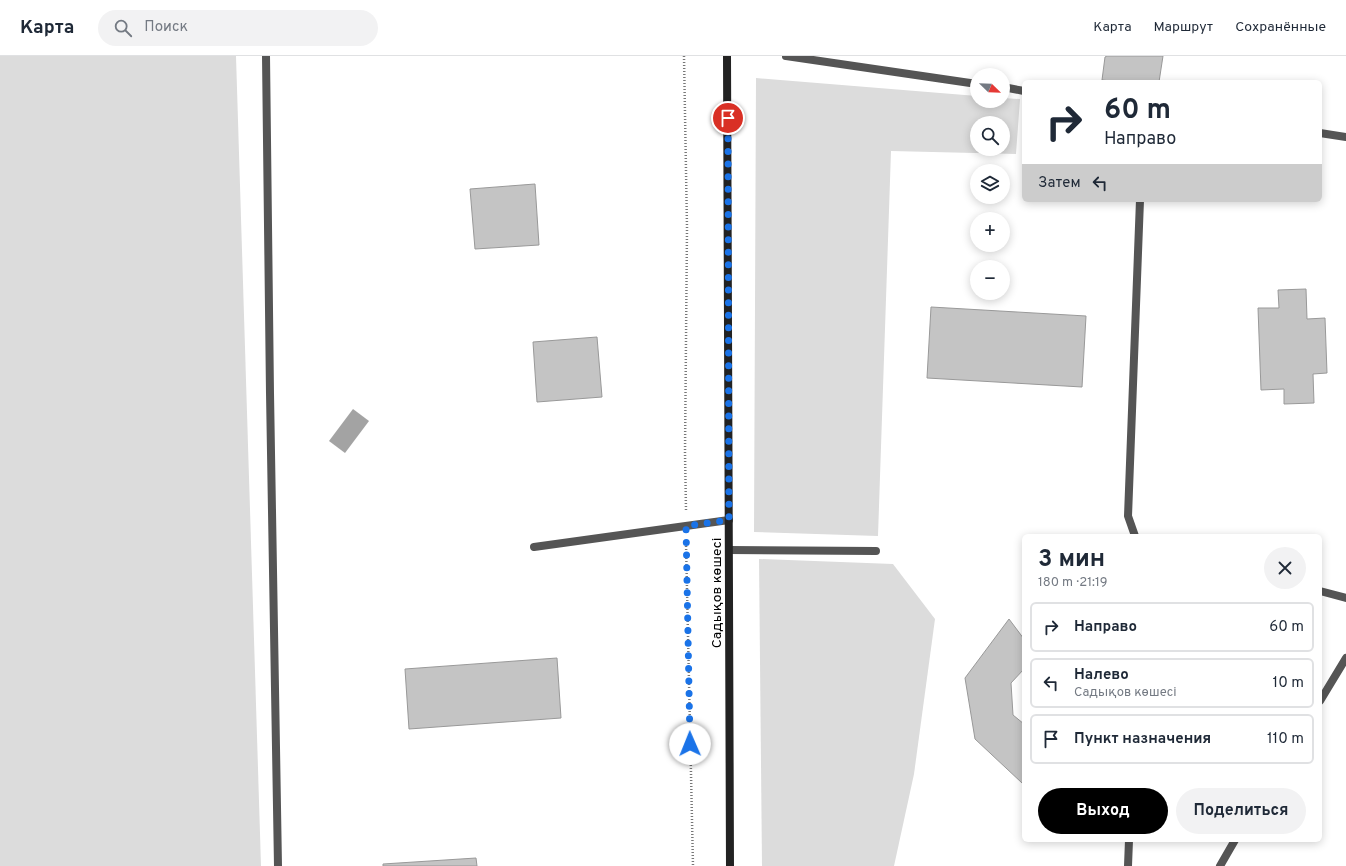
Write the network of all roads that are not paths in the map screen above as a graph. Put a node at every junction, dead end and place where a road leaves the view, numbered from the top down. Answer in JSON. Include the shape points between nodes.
{"nodes":[{"id":1,"x":266,"y":56,"type":"edge"},
{"id":2,"x":727,"y":56,"type":"edge"},
{"id":3,"x":786,"y":56,"type":"edge"},
{"id":4,"x":970,"y":83,"type":"edge"},
{"id":5,"x":1010,"y":89,"type":"edge"},
{"id":6,"x":1022,"y":90,"type":"edge"},
{"id":7,"x":1322,"y":134,"type":"edge"},
{"id":8,"x":1346,"y":137,"type":"edge"},
{"id":9,"x":1140,"y":202,"type":"edge"},
{"id":10,"x":729,"y":520,"type":"junction"},
{"id":11,"x":1134,"y":534,"type":"edge"},
{"id":12,"x":534,"y":547,"type":"dead end"},
{"id":13,"x":729,"y":550,"type":"junction"},
{"id":14,"x":876,"y":551,"type":"dead end"},
{"id":15,"x":1322,"y":592,"type":"edge"},
{"id":16,"x":1346,"y":598,"type":"edge"},
{"id":17,"x":1346,"y":658,"type":"edge"},
{"id":18,"x":1322,"y":698,"type":"edge"},
{"id":19,"x":1129,"y":842,"type":"edge"},
{"id":20,"x":1235,"y":842,"type":"edge"},
{"id":21,"x":278,"y":866,"type":"edge"},
{"id":22,"x":730,"y":866,"type":"edge"},
{"id":23,"x":1128,"y":866,"type":"edge"},
{"id":24,"x":1220,"y":866,"type":"edge"}],
"edges":[{"from":1,"to":21,"type":"lane"},
{"from":2,"to":10,"type":"street","name":"Садықов көшесі"},
{"from":3,"to":4,"type":"lane"},
{"from":5,"to":6,"type":"lane"},
{"from":7,"to":8,"type":"lane"},
{"from":9,"to":11,"type":"lane","via":[[1128,516]]},
{"from":10,"to":12,"type":"lane"},
{"from":10,"to":13,"type":"street","name":"Садықов көшесі"},
{"from":13,"to":14,"type":"lane"},
{"from":13,"to":22,"type":"street","name":"Садықов көшесі"},
{"from":15,"to":16,"type":"lane"},
{"from":17,"to":18,"type":"lane"},
{"from":19,"to":23,"type":"lane"},
{"from":20,"to":24,"type":"lane"}]}
